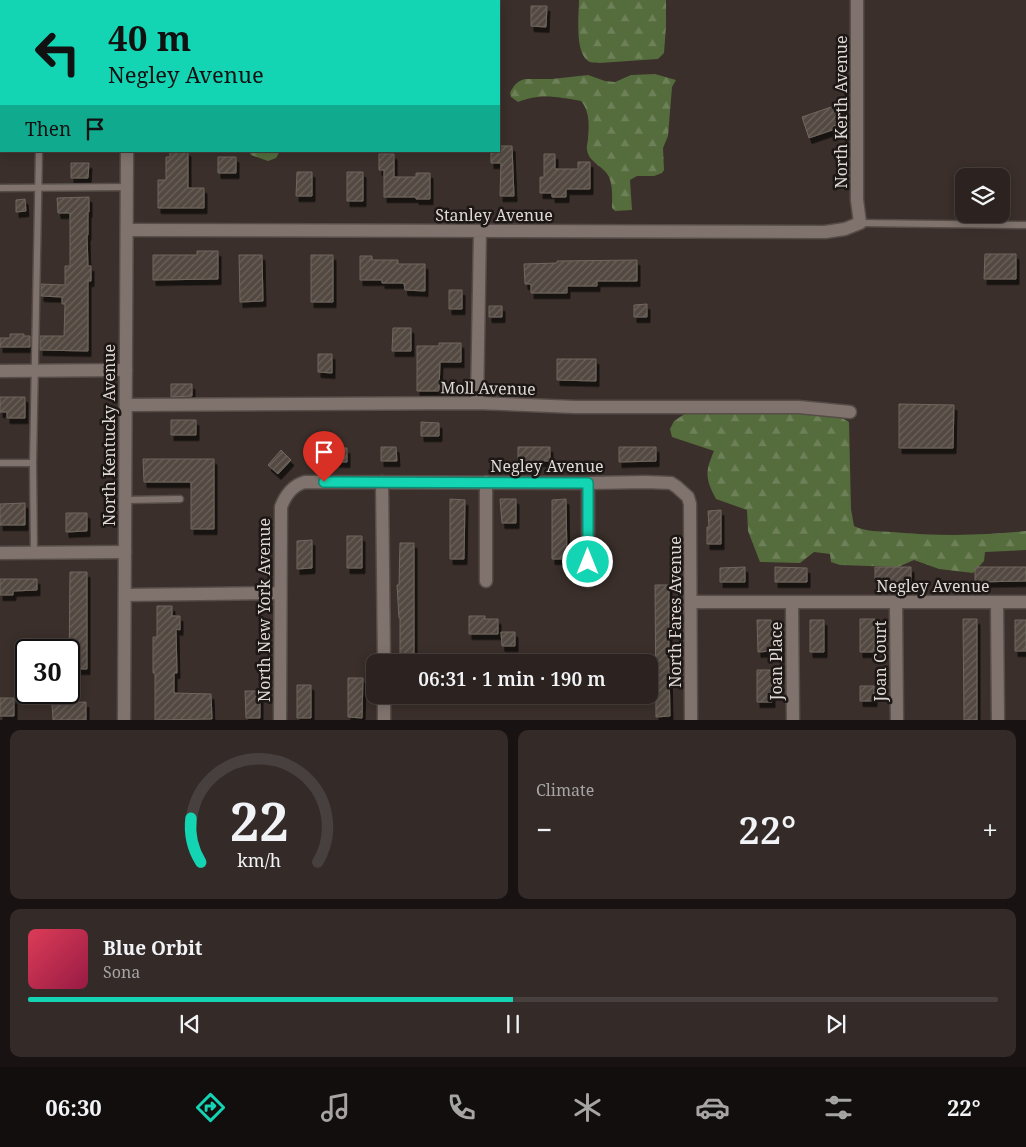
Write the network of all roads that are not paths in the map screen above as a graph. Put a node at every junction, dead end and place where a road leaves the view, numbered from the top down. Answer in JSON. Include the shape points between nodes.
{"nodes":[{"id":1,"x":857,"y":0,"type":"edge"},
{"id":2,"x":39,"y":152,"type":"edge"},
{"id":3,"x":127,"y":152,"type":"edge"},
{"id":4,"x":127,"y":187,"type":"junction"},
{"id":5,"x":0,"y":188,"type":"edge"},
{"id":6,"x":38,"y":188,"type":"junction"},
{"id":7,"x":860,"y":223,"type":"junction"},
{"id":8,"x":1026,"y":225,"type":"edge"},
{"id":9,"x":127,"y":230,"type":"junction"},
{"id":10,"x":480,"y":231,"type":"junction"},
{"id":11,"x":126,"y":370,"type":"junction"},
{"id":12,"x":0,"y":371,"type":"edge"},
{"id":13,"x":36,"y":371,"type":"junction"},
{"id":14,"x":477,"y":403,"type":"junction"},
{"id":15,"x":126,"y":405,"type":"junction"},
{"id":16,"x":850,"y":412,"type":"dead end"},
{"id":17,"x":0,"y":463,"type":"edge"},
{"id":18,"x":33,"y":463,"type":"junction"},
{"id":19,"x":304,"y":482,"type":"joint"},
{"id":20,"x":382,"y":482,"type":"junction"},
{"id":21,"x":486,"y":482,"type":"junction"},
{"id":22,"x":588,"y":483,"type":"junction"},
{"id":23,"x":180,"y":499,"type":"dead end"},
{"id":24,"x":125,"y":500,"type":"junction"},
{"id":25,"x":690,"y":504,"type":"joint"},
{"id":26,"x":125,"y":552,"type":"junction"},
{"id":27,"x":0,"y":553,"type":"edge"},
{"id":28,"x":34,"y":553,"type":"junction"},
{"id":29,"x":486,"y":581,"type":"dead end"},
{"id":30,"x":588,"y":581,"type":"dead end"},
{"id":31,"x":125,"y":594,"type":"junction"},
{"id":32,"x":280,"y":594,"type":"junction"},
{"id":33,"x":690,"y":602,"type":"junction"},
{"id":34,"x":792,"y":602,"type":"junction"},
{"id":35,"x":896,"y":602,"type":"junction"},
{"id":36,"x":1026,"y":602,"type":"edge"},
{"id":37,"x":997,"y":603,"type":"junction"},
{"id":38,"x":384,"y":654,"type":"edge"},
{"id":39,"x":384,"y":704,"type":"edge"},
{"id":40,"x":124,"y":720,"type":"edge"},
{"id":41,"x":280,"y":720,"type":"edge"},
{"id":42,"x":384,"y":720,"type":"edge"},
{"id":43,"x":691,"y":720,"type":"edge"},
{"id":44,"x":793,"y":720,"type":"edge"},
{"id":45,"x":897,"y":720,"type":"edge"},
{"id":46,"x":998,"y":720,"type":"edge"}],
"edges":[{"from":1,"to":7,"type":"street","name":"North Kerth Avenue"},
{"from":2,"to":6,"type":"lane"},
{"from":3,"to":4,"type":"street","name":"North Kentucky Avenue"},
{"from":4,"to":6,"type":"lane"},
{"from":4,"to":9,"type":"street","name":"North Kentucky Avenue"},
{"from":5,"to":6,"type":"lane"},
{"from":6,"to":13,"type":"lane"},
{"from":7,"to":8,"type":"lane"},
{"from":7,"to":10,"type":"street","name":"Stanley Avenue","via":[[825,232]]},
{"from":9,"to":10,"type":"street","name":"Stanley Avenue"},
{"from":9,"to":11,"type":"street","name":"North Kentucky Avenue"},
{"from":10,"to":14,"type":"street"},
{"from":11,"to":13,"type":"street"},
{"from":11,"to":15,"type":"street","name":"North Kentucky Avenue"},
{"from":12,"to":13,"type":"street"},
{"from":13,"to":18,"type":"lane"},
{"from":14,"to":15,"type":"street","name":"Moll Avenue"},
{"from":14,"to":16,"type":"street","name":"Moll Avenue","via":[[799,407]]},
{"from":15,"to":24,"type":"street","name":"North Kentucky Avenue"},
{"from":17,"to":18,"type":"lane"},
{"from":18,"to":28,"type":"lane"},
{"from":19,"to":20,"type":"street","name":"Negley Avenue"},
{"from":19,"to":32,"type":"street","name":"North New York Avenue","via":[[289,492],[281,506]]},
{"from":20,"to":21,"type":"street","name":"Negley Avenue"},
{"from":20,"to":38,"type":"street"},
{"from":21,"to":22,"type":"street","name":"Negley Avenue"},
{"from":21,"to":29,"type":"street"},
{"from":22,"to":25,"type":"street","name":"Negley Avenue","via":[[671,483],[688,498]]},
{"from":22,"to":30,"type":"street"},
{"from":23,"to":24,"type":"lane"},
{"from":24,"to":26,"type":"street","name":"North Kentucky Avenue"},
{"from":25,"to":33,"type":"street","name":"North Fares Avenue"},
{"from":26,"to":28,"type":"street"},
{"from":26,"to":31,"type":"street","name":"North Kentucky Avenue"},
{"from":27,"to":28,"type":"street"},
{"from":31,"to":32,"type":"street"},
{"from":31,"to":40,"type":"street","name":"North Kentucky Avenue"},
{"from":32,"to":41,"type":"street","name":"North New York Avenue"},
{"from":33,"to":34,"type":"street","name":"Negley Avenue"},
{"from":33,"to":43,"type":"street","name":"North Fares Avenue"},
{"from":34,"to":35,"type":"street","name":"Negley Avenue"},
{"from":34,"to":44,"type":"street","name":"Joan Place"},
{"from":35,"to":37,"type":"street","name":"Negley Avenue"},
{"from":35,"to":45,"type":"street","name":"Joan Court"},
{"from":36,"to":37,"type":"street","name":"Negley Avenue"},
{"from":37,"to":46,"type":"street"},
{"from":39,"to":42,"type":"street"}]}
